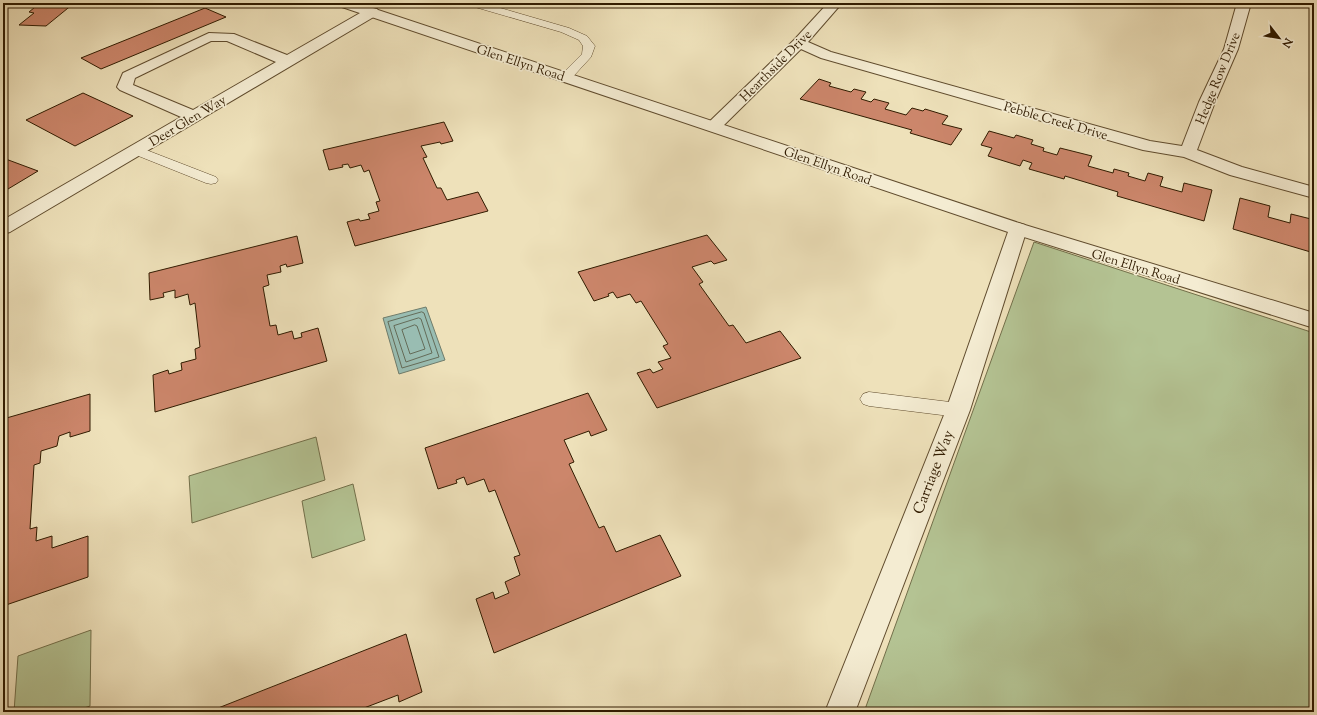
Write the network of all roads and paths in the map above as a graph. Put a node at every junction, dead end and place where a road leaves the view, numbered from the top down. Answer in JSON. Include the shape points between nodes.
{"nodes":[{"id":1,"x":344,"y":3,"type":"edge"},
{"id":2,"x":472,"y":3,"type":"edge"},
{"id":3,"x":835,"y":3,"type":"edge"},
{"id":4,"x":1244,"y":3,"type":"edge"},
{"id":5,"x":372,"y":12,"type":"junction"},
{"id":6,"x":799,"y":44,"type":"junction"},
{"id":7,"x":288,"y":60,"type":"junction"},
{"id":8,"x":566,"y":76,"type":"junction"},
{"id":9,"x":193,"y":116,"type":"junction"},
{"id":10,"x":714,"y":126,"type":"junction"},
{"id":11,"x":136,"y":150,"type":"junction"},
{"id":12,"x":1188,"y":152,"type":"junction"},
{"id":13,"x":211,"y":180,"type":"dead end"},
{"id":14,"x":1314,"y":193,"type":"edge"},
{"id":15,"x":3,"y":228,"type":"edge"},
{"id":16,"x":1018,"y":229,"type":"junction"},
{"id":17,"x":1314,"y":321,"type":"edge"},
{"id":18,"x":869,"y":399,"type":"dead end"},
{"id":19,"x":958,"y":410,"type":"junction"},
{"id":20,"x":840,"y":712,"type":"edge"}],
"edges":[{"from":1,"to":5,"type":"street","name":"Glen Ellyn Road"},
{"from":2,"to":8,"type":"lane","via":[[565,30],[583,38],[589,46],[587,55]]},
{"from":3,"to":6,"type":"street","name":"Hearthside Drive"},
{"from":4,"to":12,"type":"street","name":"Hedge Row Drive","via":[[1231,49]]},
{"from":5,"to":7,"type":"street","name":"Deer Glen Way"},
{"from":5,"to":8,"type":"street","name":"Glen Ellyn Road"},
{"from":6,"to":10,"type":"street","name":"Hearthside Drive"},
{"from":6,"to":12,"type":"street","name":"Pebble Creek Drive","via":[[826,55],[1149,146]]},
{"from":7,"to":9,"type":"street","name":"Deer Glen Way"},
{"from":7,"to":9,"type":"street","via":[[229,37],[209,37],[128,76],[126,86]]},
{"from":8,"to":10,"type":"street","name":"Glen Ellyn Road"},
{"from":9,"to":11,"type":"street","name":"Deer Glen Way"},
{"from":10,"to":16,"type":"street","name":"Glen Ellyn Road"},
{"from":11,"to":13,"type":"lane"},
{"from":11,"to":15,"type":"street","name":"Deer Glen Way"},
{"from":12,"to":14,"type":"street","name":"Pebble Creek Drive","via":[[1236,171]]},
{"from":16,"to":17,"type":"street","name":"Glen Ellyn Road"},
{"from":16,"to":19,"type":"street","name":"Carriage Way"},
{"from":18,"to":19,"type":"lane"},
{"from":19,"to":20,"type":"street","name":"Carriage Way"}]}
